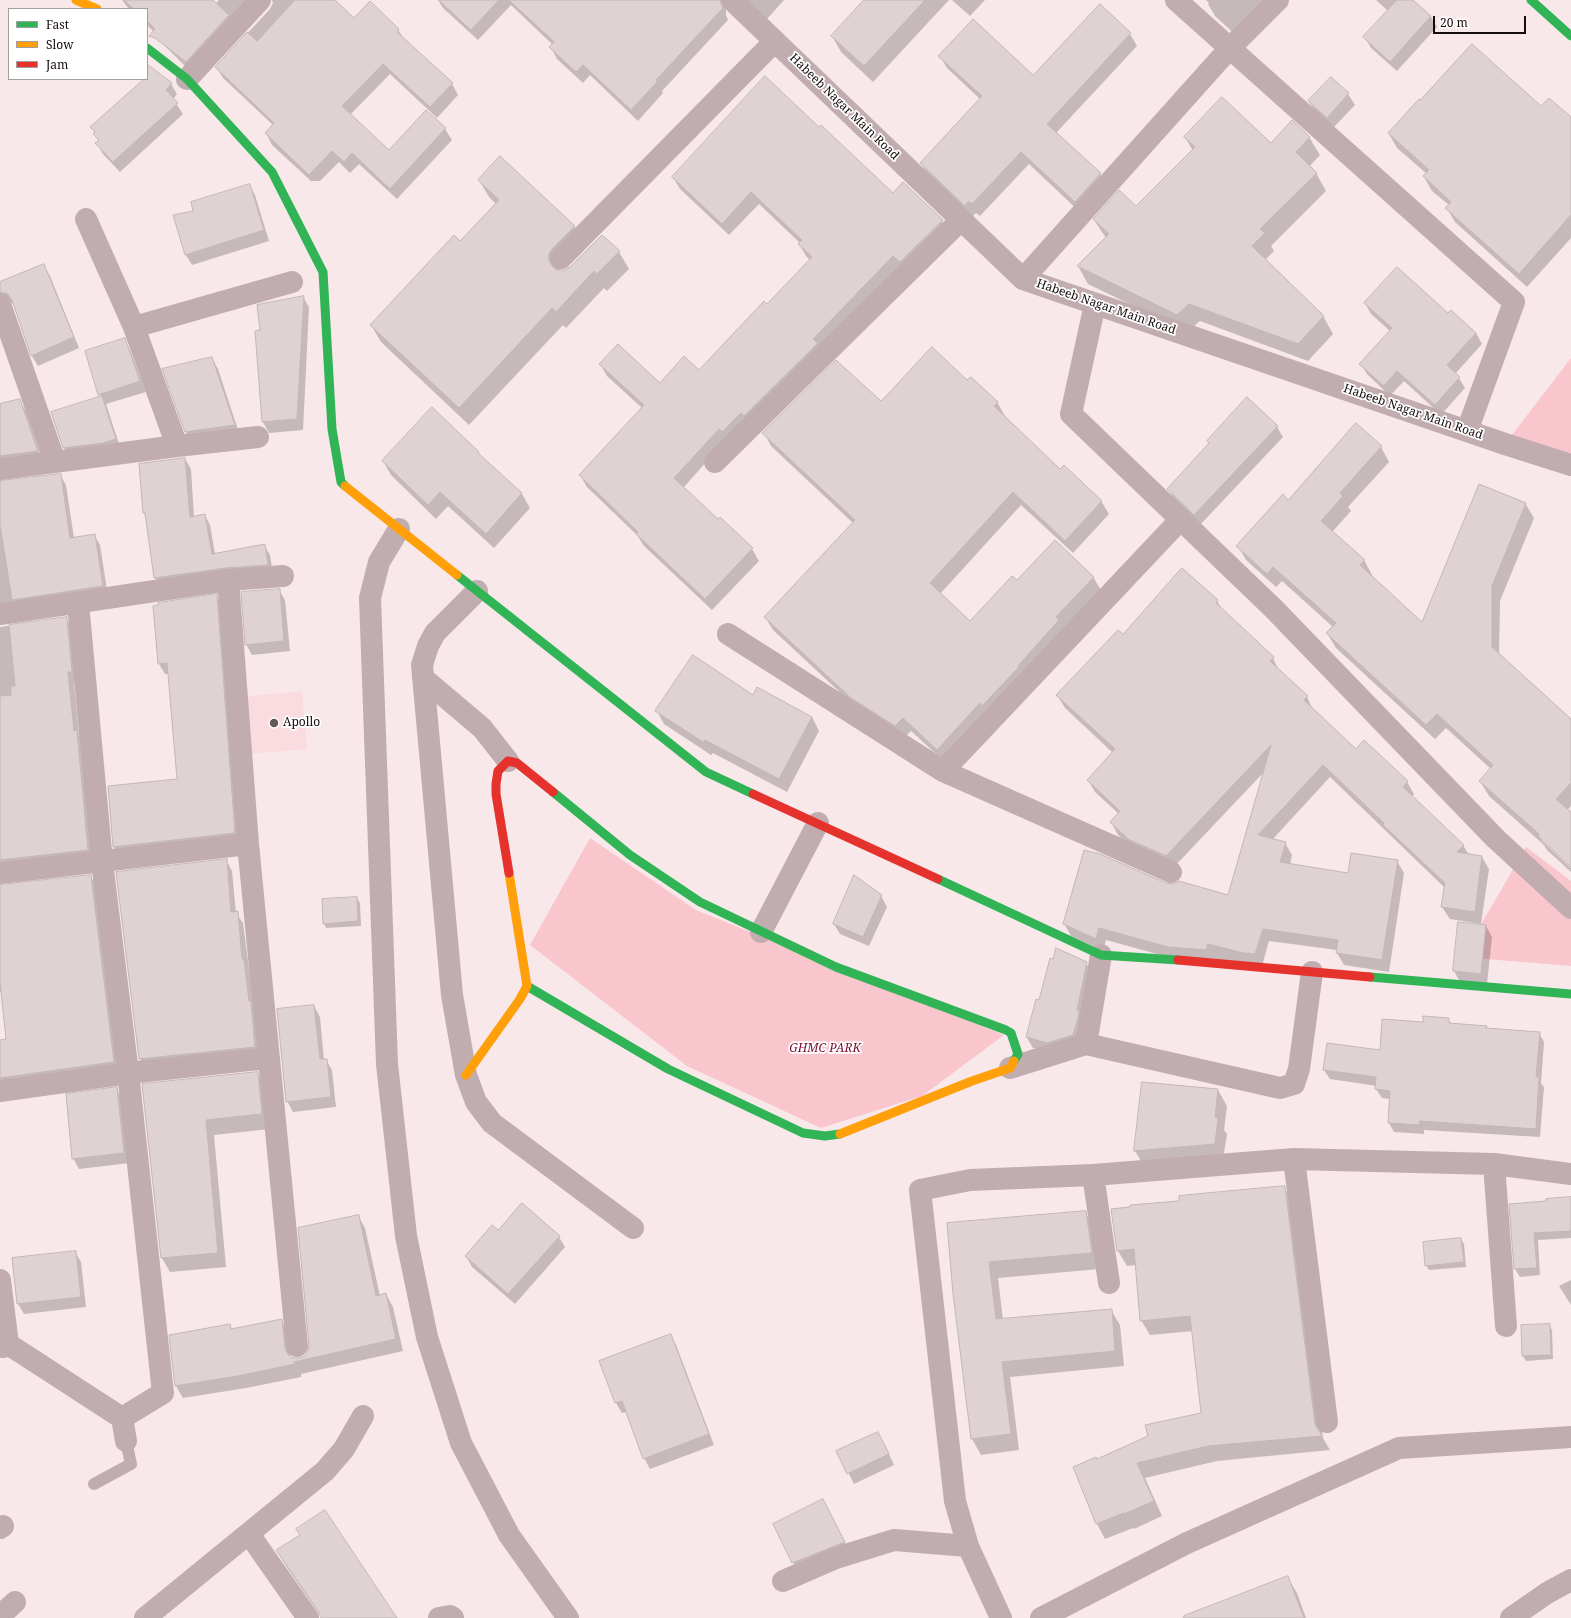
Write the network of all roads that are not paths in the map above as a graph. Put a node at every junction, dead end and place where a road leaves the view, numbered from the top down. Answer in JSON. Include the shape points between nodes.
{"nodes":[{"id":1,"x":260,"y":0,"type":"edge"},
{"id":2,"x":732,"y":0,"type":"edge"},
{"id":3,"x":1176,"y":0,"type":"edge"},
{"id":4,"x":1278,"y":0,"type":"edge"},
{"id":5,"x":1531,"y":0,"type":"edge"},
{"id":6,"x":1571,"y":36,"type":"edge"},
{"id":7,"x":775,"y":41,"type":"junction"},
{"id":8,"x":1229,"y":48,"type":"junction"},
{"id":9,"x":148,"y":49,"type":"edge"},
{"id":10,"x":187,"y":79,"type":"junction"},
{"id":11,"x":86,"y":219,"type":"dead end"},
{"id":12,"x":961,"y":220,"type":"junction"},
{"id":13,"x":561,"y":258,"type":"dead end"},
{"id":14,"x":1023,"y":279,"type":"junction"},
{"id":15,"x":292,"y":282,"type":"dead end"},
{"id":16,"x":0,"y":304,"type":"edge"},
{"id":17,"x":1095,"y":304,"type":"junction"},
{"id":18,"x":134,"y":327,"type":"junction"},
{"id":19,"x":1466,"y":430,"type":"junction"},
{"id":20,"x":258,"y":437,"type":"dead end"},
{"id":21,"x":177,"y":446,"type":"junction"},
{"id":22,"x":56,"y":462,"type":"junction"},
{"id":23,"x":715,"y":462,"type":"dead end"},
{"id":24,"x":1571,"y":464,"type":"edge"},
{"id":25,"x":0,"y":469,"type":"edge"},
{"id":26,"x":1181,"y":519,"type":"junction"},
{"id":27,"x":399,"y":529,"type":"junction"},
{"id":28,"x":283,"y":576,"type":"dead end"},
{"id":29,"x":228,"y":580,"type":"junction"},
{"id":30,"x":477,"y":591,"type":"junction"},
{"id":31,"x":78,"y":604,"type":"junction"},
{"id":32,"x":0,"y":614,"type":"edge"},
{"id":33,"x":728,"y":634,"type":"dead end"},
{"id":34,"x":423,"y":678,"type":"junction"},
{"id":35,"x":508,"y":761,"type":"junction"},
{"id":36,"x":943,"y":771,"type":"junction"},
{"id":37,"x":818,"y":823,"type":"junction"},
{"id":38,"x":248,"y":844,"type":"junction"},
{"id":39,"x":102,"y":862,"type":"junction"},
{"id":40,"x":1171,"y":872,"type":"dead end"},
{"id":41,"x":0,"y":873,"type":"edge"},
{"id":42,"x":1571,"y":908,"type":"edge"},
{"id":43,"x":761,"y":932,"type":"junction"},
{"id":44,"x":1102,"y":955,"type":"junction"},
{"id":45,"x":1312,"y":972,"type":"junction"},
{"id":46,"x":526,"y":986,"type":"junction"},
{"id":47,"x":1571,"y":994,"type":"edge"},
{"id":48,"x":1086,"y":1044,"type":"junction"},
{"id":49,"x":268,"y":1058,"type":"junction"},
{"id":50,"x":1010,"y":1068,"type":"junction"},
{"id":51,"x":128,"y":1073,"type":"junction"},
{"id":52,"x":466,"y":1074,"type":"junction"},
{"id":53,"x":0,"y":1092,"type":"edge"},
{"id":54,"x":1294,"y":1159,"type":"junction"},
{"id":55,"x":1494,"y":1164,"type":"junction"},
{"id":56,"x":1571,"y":1174,"type":"edge"},
{"id":57,"x":1093,"y":1175,"type":"junction"},
{"id":58,"x":632,"y":1228,"type":"dead end"},
{"id":59,"x":0,"y":1280,"type":"edge"},
{"id":60,"x":1109,"y":1283,"type":"dead end"},
{"id":61,"x":1506,"y":1326,"type":"dead end"},
{"id":62,"x":3,"y":1343,"type":"edge"},
{"id":63,"x":297,"y":1346,"type":"dead end"},
{"id":64,"x":363,"y":1416,"type":"dead end"},
{"id":65,"x":122,"y":1418,"type":"junction"},
{"id":66,"x":1327,"y":1422,"type":"dead end"},
{"id":67,"x":1571,"y":1436,"type":"edge"},
{"id":68,"x":126,"y":1441,"type":"joint"},
{"id":69,"x":94,"y":1484,"type":"dead end"},
{"id":70,"x":249,"y":1534,"type":"junction"},
{"id":71,"x":968,"y":1546,"type":"junction"},
{"id":72,"x":1571,"y":1580,"type":"edge"},
{"id":73,"x":783,"y":1581,"type":"dead end"},
{"id":74,"x":145,"y":1618,"type":"edge"},
{"id":75,"x":308,"y":1618,"type":"edge"},
{"id":76,"x":439,"y":1618,"type":"edge"},
{"id":77,"x":453,"y":1618,"type":"edge"},
{"id":78,"x":568,"y":1618,"type":"edge"},
{"id":79,"x":1001,"y":1618,"type":"edge"},
{"id":80,"x":1041,"y":1618,"type":"edge"},
{"id":81,"x":1511,"y":1618,"type":"edge"}],
"edges":[{"from":1,"to":10,"type":"street"},
{"from":2,"to":7,"type":"street","name":"Habeeb Nagar Main Road"},
{"from":3,"to":8,"type":"street"},
{"from":4,"to":8,"type":"street"},
{"from":5,"to":6,"type":"street"},
{"from":7,"to":12,"type":"street","name":"Habeeb Nagar Main Road"},
{"from":7,"to":13,"type":"street"},
{"from":8,"to":14,"type":"street"},
{"from":8,"to":19,"type":"street","via":[[1514,302]]},
{"from":9,"to":10,"type":"street"},
{"from":10,"to":27,"type":"street","via":[[272,172],[323,272],[332,429],[342,482]]},
{"from":11,"to":18,"type":"street"},
{"from":12,"to":14,"type":"street","name":"Habeeb Nagar Main Road"},
{"from":12,"to":23,"type":"street"},
{"from":14,"to":17,"type":"street","name":"Habeeb Nagar Main Road"},
{"from":15,"to":18,"type":"street"},
{"from":16,"to":22,"type":"street"},
{"from":17,"to":19,"type":"street","name":"Habeeb Nagar Main Road"},
{"from":17,"to":26,"type":"street","via":[[1071,414]]},
{"from":18,"to":21,"type":"street"},
{"from":19,"to":24,"type":"street","name":"Habeeb Nagar Main Road"},
{"from":20,"to":21,"type":"street"},
{"from":21,"to":22,"type":"street"},
{"from":22,"to":25,"type":"street"},
{"from":26,"to":36,"type":"street"},
{"from":26,"to":42,"type":"street","via":[[1274,608],[1496,839]]},
{"from":27,"to":30,"type":"street"},
{"from":27,"to":78,"type":"street","via":[[379,562],[370,598],[387,1064],[406,1236],[427,1337],[461,1442],[509,1535]]},
{"from":28,"to":29,"type":"street"},
{"from":29,"to":31,"type":"street"},
{"from":29,"to":38,"type":"street"},
{"from":30,"to":34,"type":"street","via":[[435,633],[422,665]]},
{"from":30,"to":37,"type":"street","via":[[706,772]]},
{"from":31,"to":32,"type":"street"},
{"from":31,"to":39,"type":"street"},
{"from":33,"to":36,"type":"street"},
{"from":34,"to":35,"type":"street","via":[[482,728]]},
{"from":34,"to":52,"type":"street","via":[[452,995]]},
{"from":35,"to":43,"type":"street","via":[[517,763],[646,866],[700,902]]},
{"from":35,"to":46,"type":"street","via":[[502,764],[495,775],[496,794]]},
{"from":36,"to":40,"type":"street"},
{"from":37,"to":43,"type":"street"},
{"from":37,"to":44,"type":"street"},
{"from":38,"to":39,"type":"street"},
{"from":38,"to":49,"type":"street"},
{"from":39,"to":41,"type":"street"},
{"from":39,"to":51,"type":"street"},
{"from":43,"to":50,"type":"street","via":[[836,967],[1011,1033],[1018,1054]]},
{"from":44,"to":45,"type":"street"},
{"from":44,"to":48,"type":"street"},
{"from":45,"to":47,"type":"street"},
{"from":45,"to":48,"type":"street","via":[[1300,1070],[1294,1084],[1280,1088]]},
{"from":46,"to":50,"type":"street","via":[[668,1070],[803,1133],[826,1136],[841,1134]]},
{"from":46,"to":52,"type":"street","via":[[520,999]]},
{"from":48,"to":50,"type":"street"},
{"from":49,"to":51,"type":"street"},
{"from":49,"to":63,"type":"street"},
{"from":51,"to":53,"type":"street"},
{"from":51,"to":65,"type":"street","via":[[162,1393]]},
{"from":52,"to":58,"type":"street","via":[[476,1102],[492,1124]]},
{"from":54,"to":55,"type":"street"},
{"from":54,"to":57,"type":"street"},
{"from":54,"to":66,"type":"street"},
{"from":55,"to":56,"type":"street"},
{"from":55,"to":61,"type":"street"},
{"from":57,"to":60,"type":"street"},
{"from":57,"to":71,"type":"street","via":[[970,1180],[920,1190],[955,1501]]},
{"from":59,"to":62,"type":"street"},
{"from":62,"to":65,"type":"street"},
{"from":64,"to":70,"type":"street","via":[[344,1449],[325,1471]]},
{"from":65,"to":68,"type":"street"},
{"from":67,"to":80,"type":"street","via":[[1399,1448],[1187,1543]]},
{"from":68,"to":69,"type":"lane","via":[[131,1464]]},
{"from":70,"to":74,"type":"street"},
{"from":70,"to":75,"type":"street"},
{"from":71,"to":73,"type":"street","via":[[894,1540],[836,1558]]},
{"from":71,"to":79,"type":"street"},
{"from":72,"to":81,"type":"street"},
{"from":76,"to":77,"type":"street"}]}
